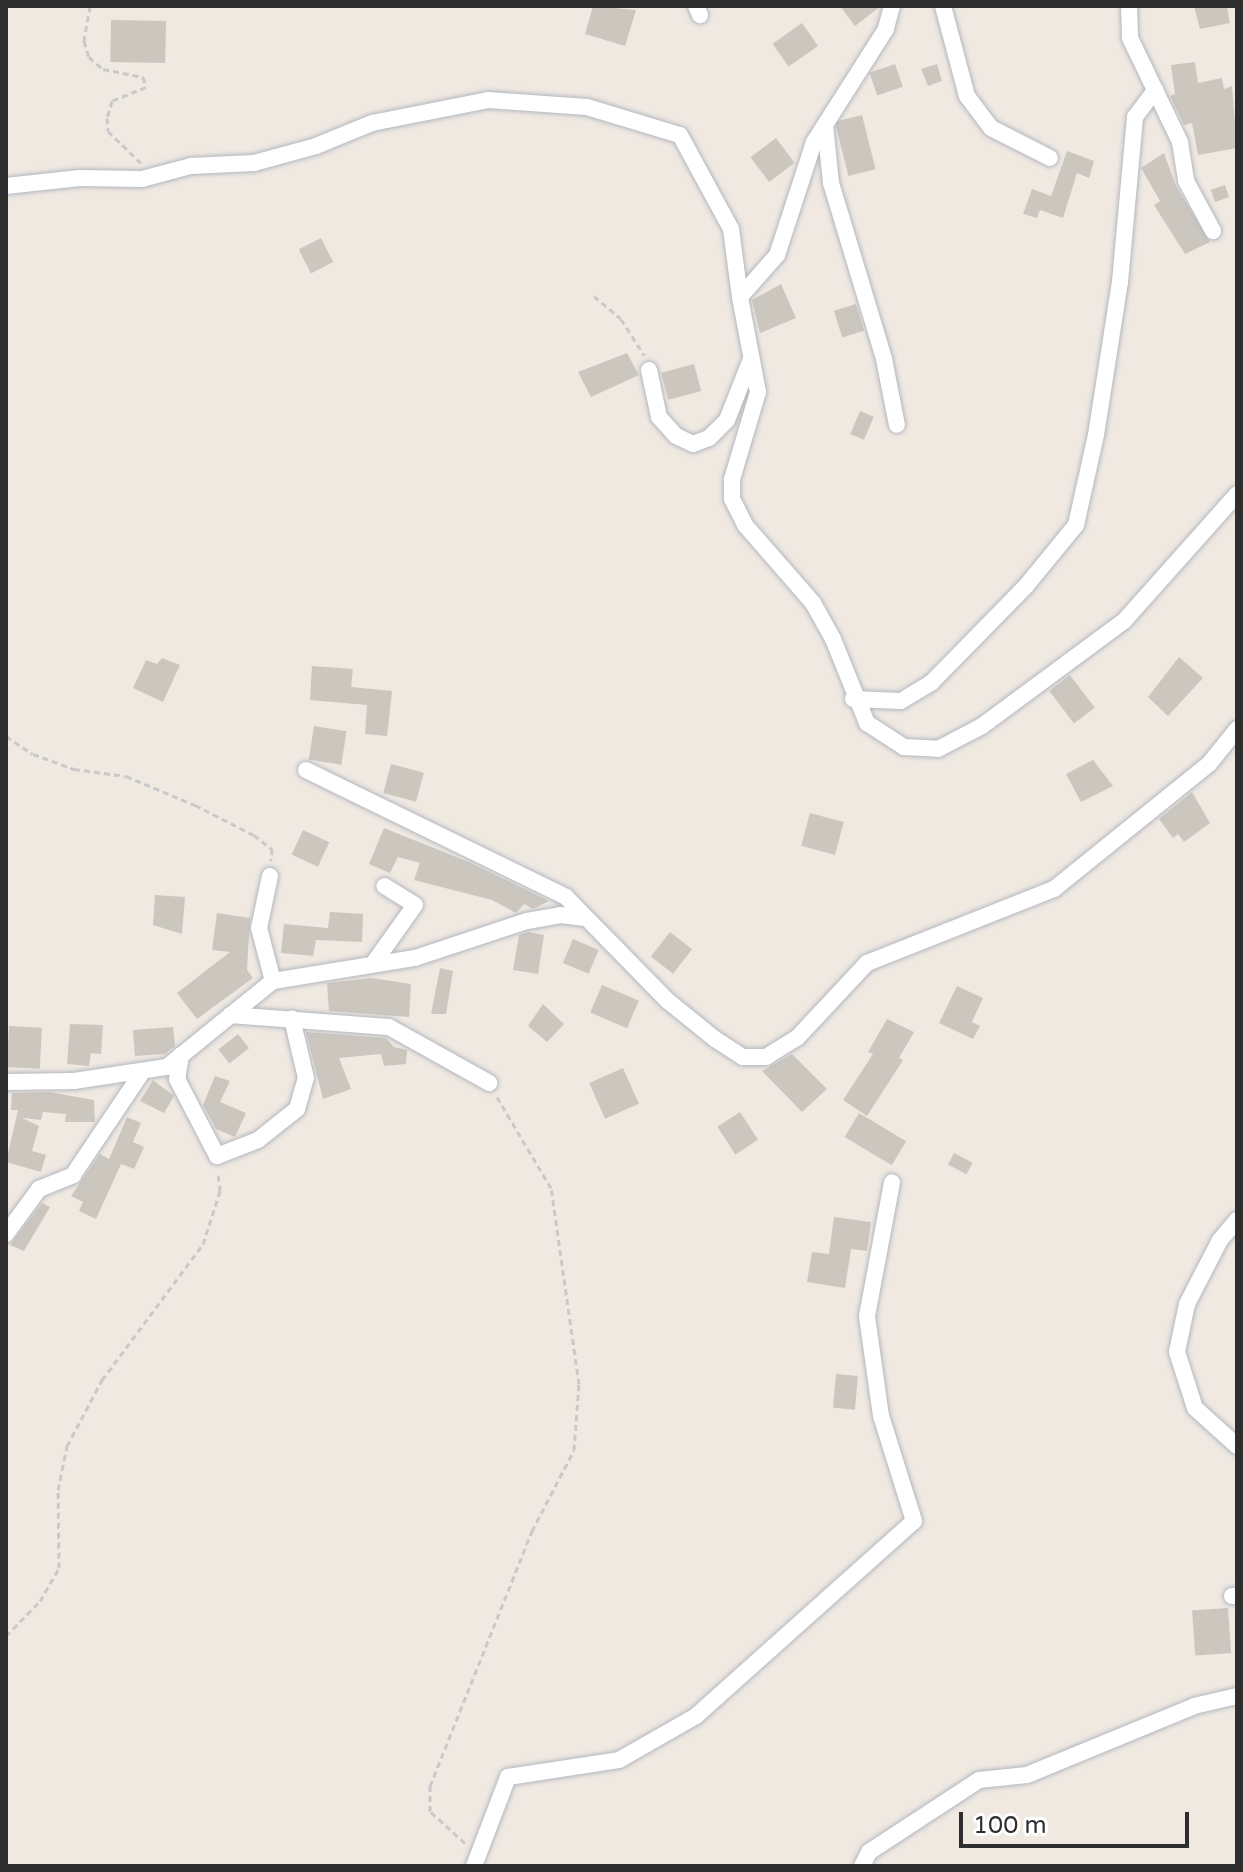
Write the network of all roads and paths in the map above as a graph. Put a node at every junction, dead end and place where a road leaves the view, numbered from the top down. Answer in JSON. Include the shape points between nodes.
{"nodes":[{"id":1,"x":90,"y":6,"type":"edge"},
{"id":2,"x":892,"y":6,"type":"edge"},
{"id":3,"x":943,"y":6,"type":"edge"},
{"id":4,"x":1129,"y":6,"type":"edge"},
{"id":5,"x":1155,"y":90,"type":"junction"},
{"id":6,"x":825,"y":125,"type":"junction"},
{"id":7,"x":1050,"y":158,"type":"dead end"},
{"id":8,"x":154,"y":176,"type":"junction"},
{"id":9,"x":6,"y":186,"type":"edge"},
{"id":10,"x":1213,"y":231,"type":"dead end"},
{"id":11,"x":594,"y":296,"type":"dead end"},
{"id":12,"x":740,"y":297,"type":"junction"},
{"id":13,"x":753,"y":354,"type":"junction"},
{"id":14,"x":649,"y":370,"type":"joint"},
{"id":15,"x":897,"y":425,"type":"dead end"},
{"id":16,"x":1237,"y":494,"type":"edge"},
{"id":17,"x":853,"y":699,"type":"junction"},
{"id":18,"x":1237,"y":729,"type":"edge"},
{"id":19,"x":6,"y":736,"type":"edge"},
{"id":20,"x":306,"y":770,"type":"dead end"},
{"id":21,"x":270,"y":876,"type":"joint"},
{"id":22,"x":385,"y":886,"type":"dead end"},
{"id":23,"x":584,"y":918,"type":"junction"},
{"id":24,"x":373,"y":964,"type":"junction"},
{"id":25,"x":273,"y":981,"type":"junction"},
{"id":26,"x":230,"y":1015,"type":"junction"},
{"id":27,"x":292,"y":1019,"type":"junction"},
{"id":28,"x":181,"y":1055,"type":"junction"},
{"id":29,"x":143,"y":1071,"type":"junction"},
{"id":30,"x":6,"y":1082,"type":"edge"},
{"id":31,"x":489,"y":1083,"type":"joint"},
{"id":32,"x":217,"y":1156,"type":"junction"},
{"id":33,"x":892,"y":1182,"type":"dead end"},
{"id":34,"x":6,"y":1203,"type":"edge"},
{"id":35,"x":24,"y":1205,"type":"junction"},
{"id":36,"x":1237,"y":1220,"type":"edge"},
{"id":37,"x":6,"y":1234,"type":"edge"},
{"id":38,"x":1237,"y":1446,"type":"edge"},
{"id":39,"x":6,"y":1636,"type":"edge"},
{"id":40,"x":1237,"y":1696,"type":"edge"},
{"id":41,"x":475,"y":1860,"type":"edge"},
{"id":42,"x":862,"y":1866,"type":"edge"}],
"edges":[{"from":1,"to":8,"type":"path","via":[[84,41],[89,57],[103,69],[143,77],[146,87],[112,101],[108,131]]},
{"from":2,"to":6,"type":"street","via":[[886,29]]},
{"from":3,"to":7,"type":"street","via":[[967,96],[991,128]]},
{"from":4,"to":5,"type":"street","via":[[1130,38]]},
{"from":5,"to":10,"type":"street","via":[[1180,142],[1186,181]]},
{"from":5,"to":17,"type":"street","via":[[1135,117],[1120,282],[1076,525],[1026,586],[931,683],[901,701]]},
{"from":6,"to":12,"type":"street","via":[[814,142],[777,255]]},
{"from":6,"to":15,"type":"street","via":[[831,183],[884,359]]},
{"from":8,"to":9,"type":"street"},
{"from":8,"to":12,"type":"street","via":[[191,166],[254,163],[372,123],[488,100],[587,107],[680,135],[731,229]]},
{"from":11,"to":14,"type":"path","via":[[640,343]]},
{"from":12,"to":13,"type":"street"},
{"from":13,"to":14,"type":"street","via":[[727,420],[709,438],[693,444],[676,436],[659,417]]},
{"from":13,"to":17,"type":"street","via":[[758,392],[732,479],[732,499],[745,525],[813,603],[833,639]]},
{"from":16,"to":17,"type":"street","via":[[1124,621],[971,732],[938,749],[904,747],[867,723]]},
{"from":18,"to":23,"type":"street","via":[[1209,764],[1054,889],[867,963],[797,1038],[766,1057],[743,1057],[715,1039]]},
{"from":19,"to":21,"type":"path","via":[[33,754],[74,769],[126,776],[155,787],[254,835],[272,849]]},
{"from":20,"to":23,"type":"street","via":[[566,897]]},
{"from":21,"to":25,"type":"street","via":[[259,928]]},
{"from":22,"to":24,"type":"street","via":[[415,905]]},
{"from":23,"to":24,"type":"street","via":[[560,915],[527,921],[415,958]]},
{"from":24,"to":25,"type":"street"},
{"from":25,"to":26,"type":"street"},
{"from":26,"to":27,"type":"street"},
{"from":26,"to":28,"type":"street"},
{"from":27,"to":31,"type":"street","via":[[389,1027]]},
{"from":27,"to":32,"type":"street","via":[[306,1078],[297,1109],[258,1140]]},
{"from":28,"to":29,"type":"street","via":[[167,1067]]},
{"from":28,"to":32,"type":"street","via":[[177,1079]]},
{"from":29,"to":30,"type":"street","via":[[74,1081]]},
{"from":29,"to":35,"type":"street","via":[[73,1175],[39,1189]]},
{"from":31,"to":41,"type":"path","via":[[551,1188],[579,1384],[574,1450],[532,1531],[430,1786],[430,1811]]},
{"from":32,"to":39,"type":"path","via":[[220,1191],[203,1244],[102,1380],[67,1446],[58,1490],[59,1568],[40,1601]]},
{"from":33,"to":41,"type":"street","via":[[867,1316],[881,1416],[914,1521],[696,1716],[619,1760],[508,1777]]},
{"from":34,"to":35,"type":"street"},
{"from":35,"to":37,"type":"street"},
{"from":36,"to":38,"type":"street","via":[[1220,1240],[1187,1304],[1177,1352],[1195,1408]]},
{"from":40,"to":42,"type":"street","via":[[1194,1706],[1027,1775],[979,1780],[869,1852]]}]}
